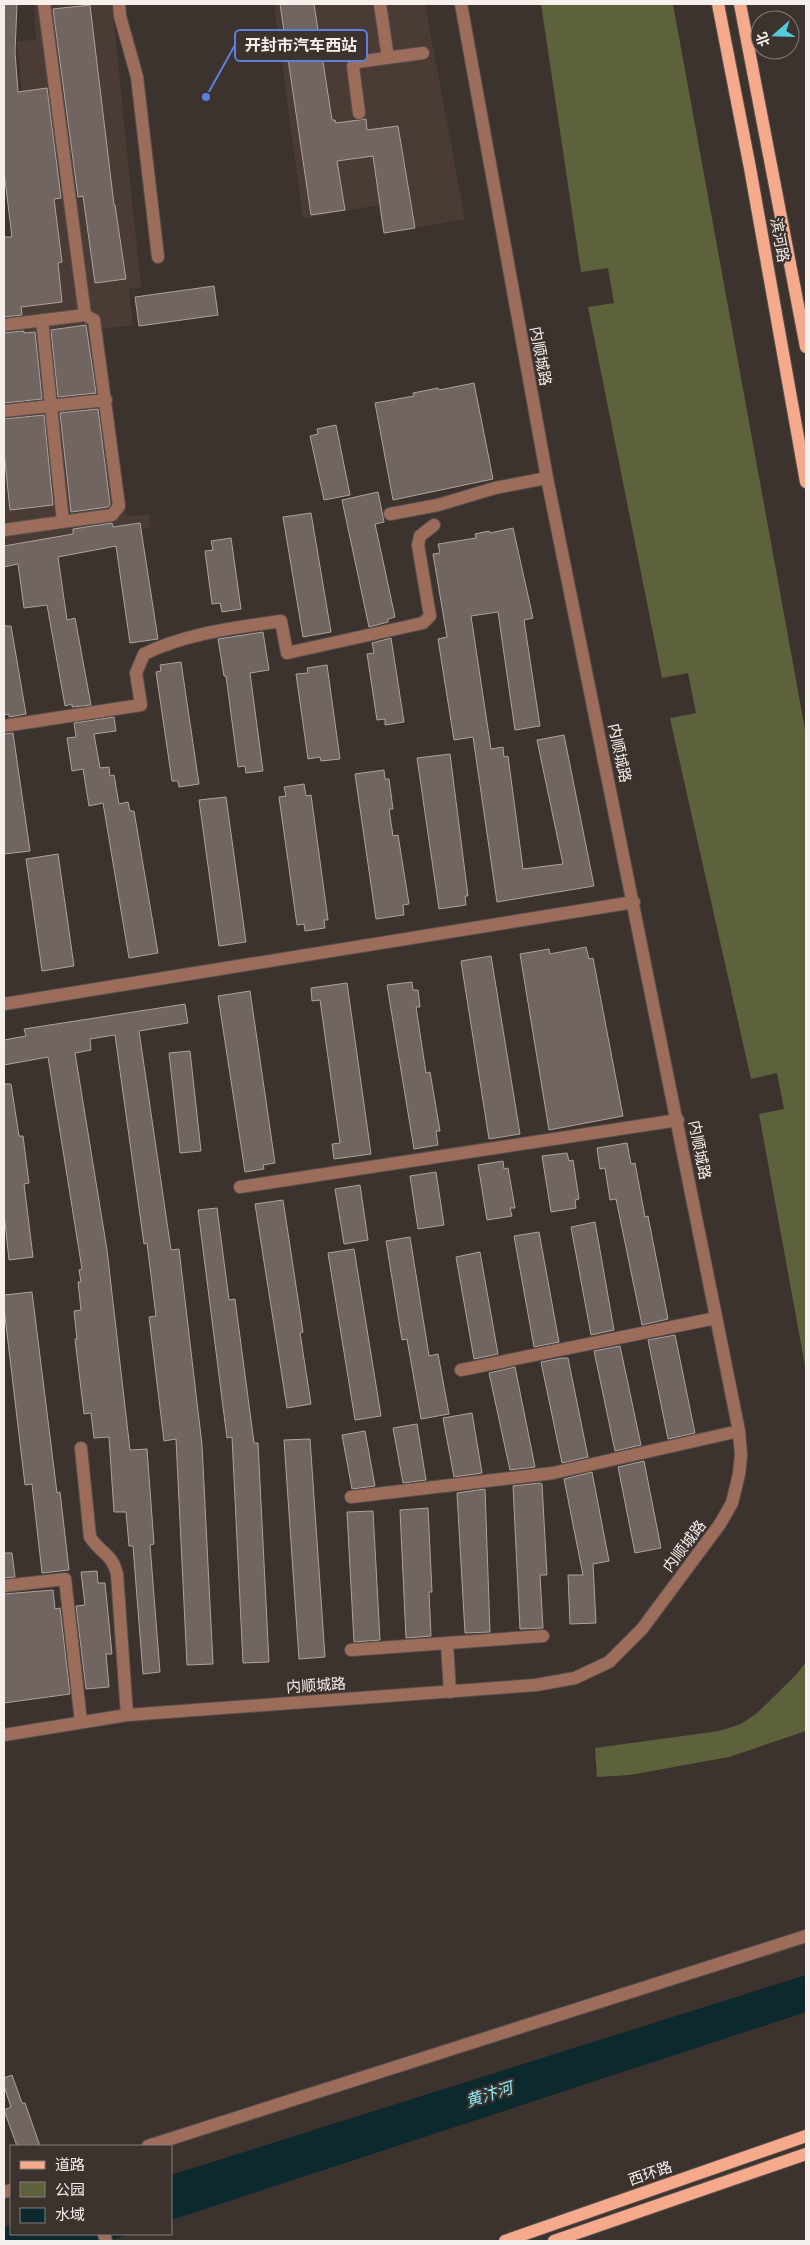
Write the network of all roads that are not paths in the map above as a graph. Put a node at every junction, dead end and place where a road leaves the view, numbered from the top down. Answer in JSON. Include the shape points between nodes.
{"nodes":[{"id":1,"x":44,"y":4,"type":"edge"},
{"id":2,"x":119,"y":4,"type":"edge"},
{"id":3,"x":380,"y":4,"type":"edge"},
{"id":4,"x":461,"y":4,"type":"edge"},
{"id":5,"x":718,"y":4,"type":"edge"},
{"id":6,"x":740,"y":4,"type":"edge"},
{"id":7,"x":422,"y":53,"type":"dead end"},
{"id":8,"x":388,"y":58,"type":"junction"},
{"id":9,"x":359,"y":113,"type":"dead end"},
{"id":10,"x":158,"y":257,"type":"dead end"},
{"id":11,"x":85,"y":316,"type":"junction"},
{"id":12,"x":42,"y":320,"type":"junction"},
{"id":13,"x":4,"y":325,"type":"edge"},
{"id":14,"x":806,"y":347,"type":"edge"},
{"id":15,"x":106,"y":400,"type":"junction"},
{"id":16,"x":51,"y":406,"type":"junction"},
{"id":17,"x":4,"y":412,"type":"edge"},
{"id":18,"x":547,"y":478,"type":"junction"},
{"id":19,"x":806,"y":482,"type":"edge"},
{"id":20,"x":390,"y":514,"type":"dead end"},
{"id":21,"x":63,"y":522,"type":"junction"},
{"id":22,"x":434,"y":525,"type":"dead end"},
{"id":23,"x":4,"y":530,"type":"edge"},
{"id":24,"x":4,"y":726,"type":"edge"},
{"id":25,"x":634,"y":902,"type":"junction"},
{"id":26,"x":4,"y":1004,"type":"edge"},
{"id":27,"x":678,"y":1120,"type":"junction"},
{"id":28,"x":240,"y":1187,"type":"dead end"},
{"id":29,"x":716,"y":1318,"type":"junction"},
{"id":30,"x":461,"y":1370,"type":"dead end"},
{"id":31,"x":739,"y":1431,"type":"junction"},
{"id":32,"x":81,"y":1448,"type":"dead end"},
{"id":33,"x":351,"y":1497,"type":"dead end"},
{"id":34,"x":4,"y":1586,"type":"edge"},
{"id":35,"x":543,"y":1636,"type":"dead end"},
{"id":36,"x":447,"y":1644,"type":"junction"},
{"id":37,"x":352,"y":1650,"type":"dead end"},
{"id":38,"x":450,"y":1692,"type":"junction"},
{"id":39,"x":127,"y":1715,"type":"junction"},
{"id":40,"x":81,"y":1722,"type":"junction"},
{"id":41,"x":4,"y":1735,"type":"edge"},
{"id":42,"x":806,"y":1936,"type":"edge"},
{"id":43,"x":806,"y":2136,"type":"edge"},
{"id":44,"x":151,"y":2145,"type":"edge"},
{"id":45,"x":806,"y":2154,"type":"edge"},
{"id":46,"x":505,"y":2241,"type":"edge"},
{"id":47,"x":554,"y":2241,"type":"edge"}],
"edges":[{"from":1,"to":11,"type":"street"},
{"from":2,"to":10,"type":"street","via":[[137,77]]},
{"from":3,"to":8,"type":"street"},
{"from":4,"to":18,"type":"street","name":"内顺城路"},
{"from":5,"to":19,"type":"main road","name":"滨河路"},
{"from":6,"to":14,"type":"main road","name":"滨河路"},
{"from":7,"to":8,"type":"street"},
{"from":8,"to":9,"type":"street","via":[[357,62],[353,66]]},
{"from":11,"to":12,"type":"street"},
{"from":11,"to":15,"type":"street","via":[[94,320]]},
{"from":12,"to":13,"type":"street"},
{"from":12,"to":16,"type":"street"},
{"from":15,"to":16,"type":"street"},
{"from":15,"to":21,"type":"street","via":[[119,495],[118,509],[112,515]]},
{"from":16,"to":17,"type":"street"},
{"from":16,"to":21,"type":"street"},
{"from":18,"to":20,"type":"street"},
{"from":18,"to":25,"type":"street","name":"内顺城路"},
{"from":21,"to":23,"type":"street"},
{"from":22,"to":24,"type":"street","via":[[420,536],[418,545],[430,616],[423,623],[287,652],[281,621],[218,629],[144,654],[136,673],[141,705]]},
{"from":25,"to":26,"type":"street"},
{"from":25,"to":27,"type":"street","name":"内顺城路"},
{"from":27,"to":28,"type":"street"},
{"from":27,"to":29,"type":"street","name":"内顺城路"},
{"from":29,"to":30,"type":"street"},
{"from":29,"to":31,"type":"street","name":"内顺城路"},
{"from":31,"to":33,"type":"street","via":[[553,1473]]},
{"from":31,"to":38,"type":"street","name":"内顺城路","via":[[741,1455],[737,1489],[726,1513],[642,1629],[609,1662],[575,1678],[551,1683]]},
{"from":32,"to":39,"type":"street","via":[[90,1537],[112,1558],[117,1574]]},
{"from":34,"to":40,"type":"street","via":[[65,1579]]},
{"from":35,"to":36,"type":"street"},
{"from":36,"to":37,"type":"street"},
{"from":36,"to":38,"type":"street"},
{"from":38,"to":39,"type":"street","name":"内顺城路"},
{"from":39,"to":40,"type":"street","name":"内顺城路"},
{"from":40,"to":41,"type":"street","name":"内顺城路"},
{"from":42,"to":44,"type":"street"},
{"from":43,"to":46,"type":"main road","name":"西环路"},
{"from":45,"to":47,"type":"main road"}]}
